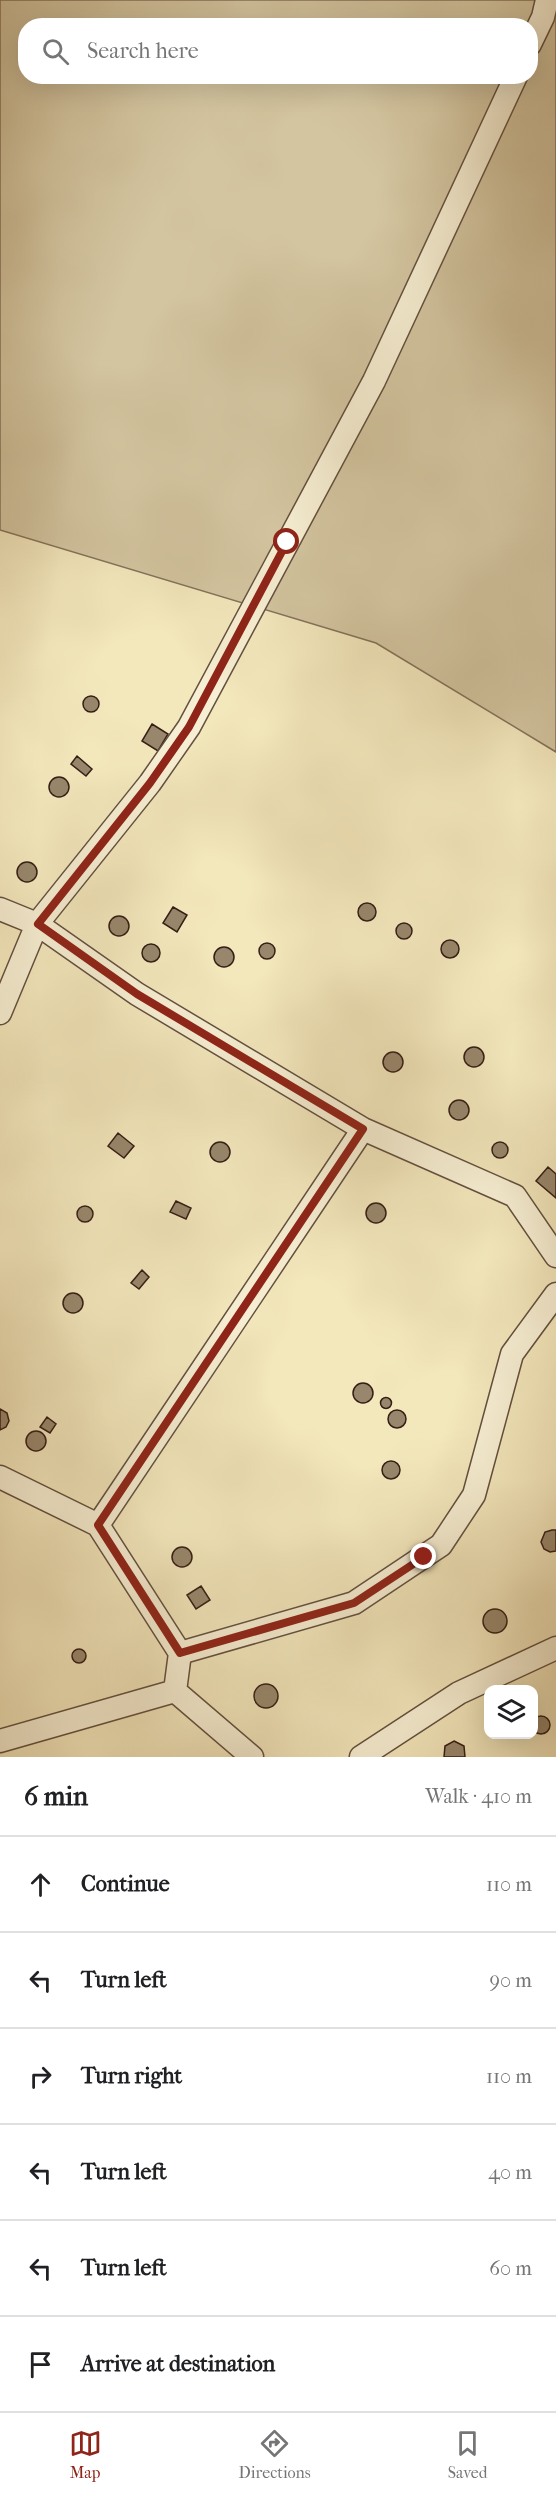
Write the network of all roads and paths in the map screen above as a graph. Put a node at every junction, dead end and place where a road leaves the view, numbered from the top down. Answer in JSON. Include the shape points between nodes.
{"nodes":[{"id":1,"x":547,"y":0,"type":"edge"},
{"id":2,"x":538,"y":28,"type":"edge"},
{"id":3,"x":512,"y":84,"type":"edge"},
{"id":4,"x":0,"y":909,"type":"edge"},
{"id":5,"x":38,"y":924,"type":"junction"},
{"id":6,"x":0,"y":1013,"type":"edge"},
{"id":7,"x":363,"y":1129,"type":"junction"},
{"id":8,"x":556,"y":1256,"type":"edge"},
{"id":9,"x":556,"y":1294,"type":"edge"},
{"id":10,"x":0,"y":1477,"type":"edge"},
{"id":11,"x":98,"y":1525,"type":"junction"},
{"id":12,"x":556,"y":1648,"type":"edge"},
{"id":13,"x":180,"y":1653,"type":"junction"},
{"id":14,"x":175,"y":1691,"type":"junction"},
{"id":15,"x":0,"y":1741,"type":"edge"},
{"id":16,"x":252,"y":1757,"type":"edge"},
{"id":17,"x":361,"y":1757,"type":"edge"}],
"edges":[{"from":1,"to":2,"type":"street"},
{"from":3,"to":5,"type":"street","via":[[375,381],[189,727],[150,783]]},
{"from":4,"to":5,"type":"street"},
{"from":5,"to":6,"type":"street"},
{"from":5,"to":7,"type":"street","via":[[137,994]]},
{"from":7,"to":8,"type":"street","via":[[515,1196]]},
{"from":7,"to":11,"type":"street"},
{"from":9,"to":13,"type":"street","via":[[512,1354],[474,1496],[441,1545],[354,1603]]},
{"from":10,"to":11,"type":"street"},
{"from":11,"to":13,"type":"street"},
{"from":12,"to":17,"type":"street","via":[[459,1694]]},
{"from":13,"to":14,"type":"street"},
{"from":14,"to":15,"type":"street"},
{"from":14,"to":16,"type":"street"}]}
